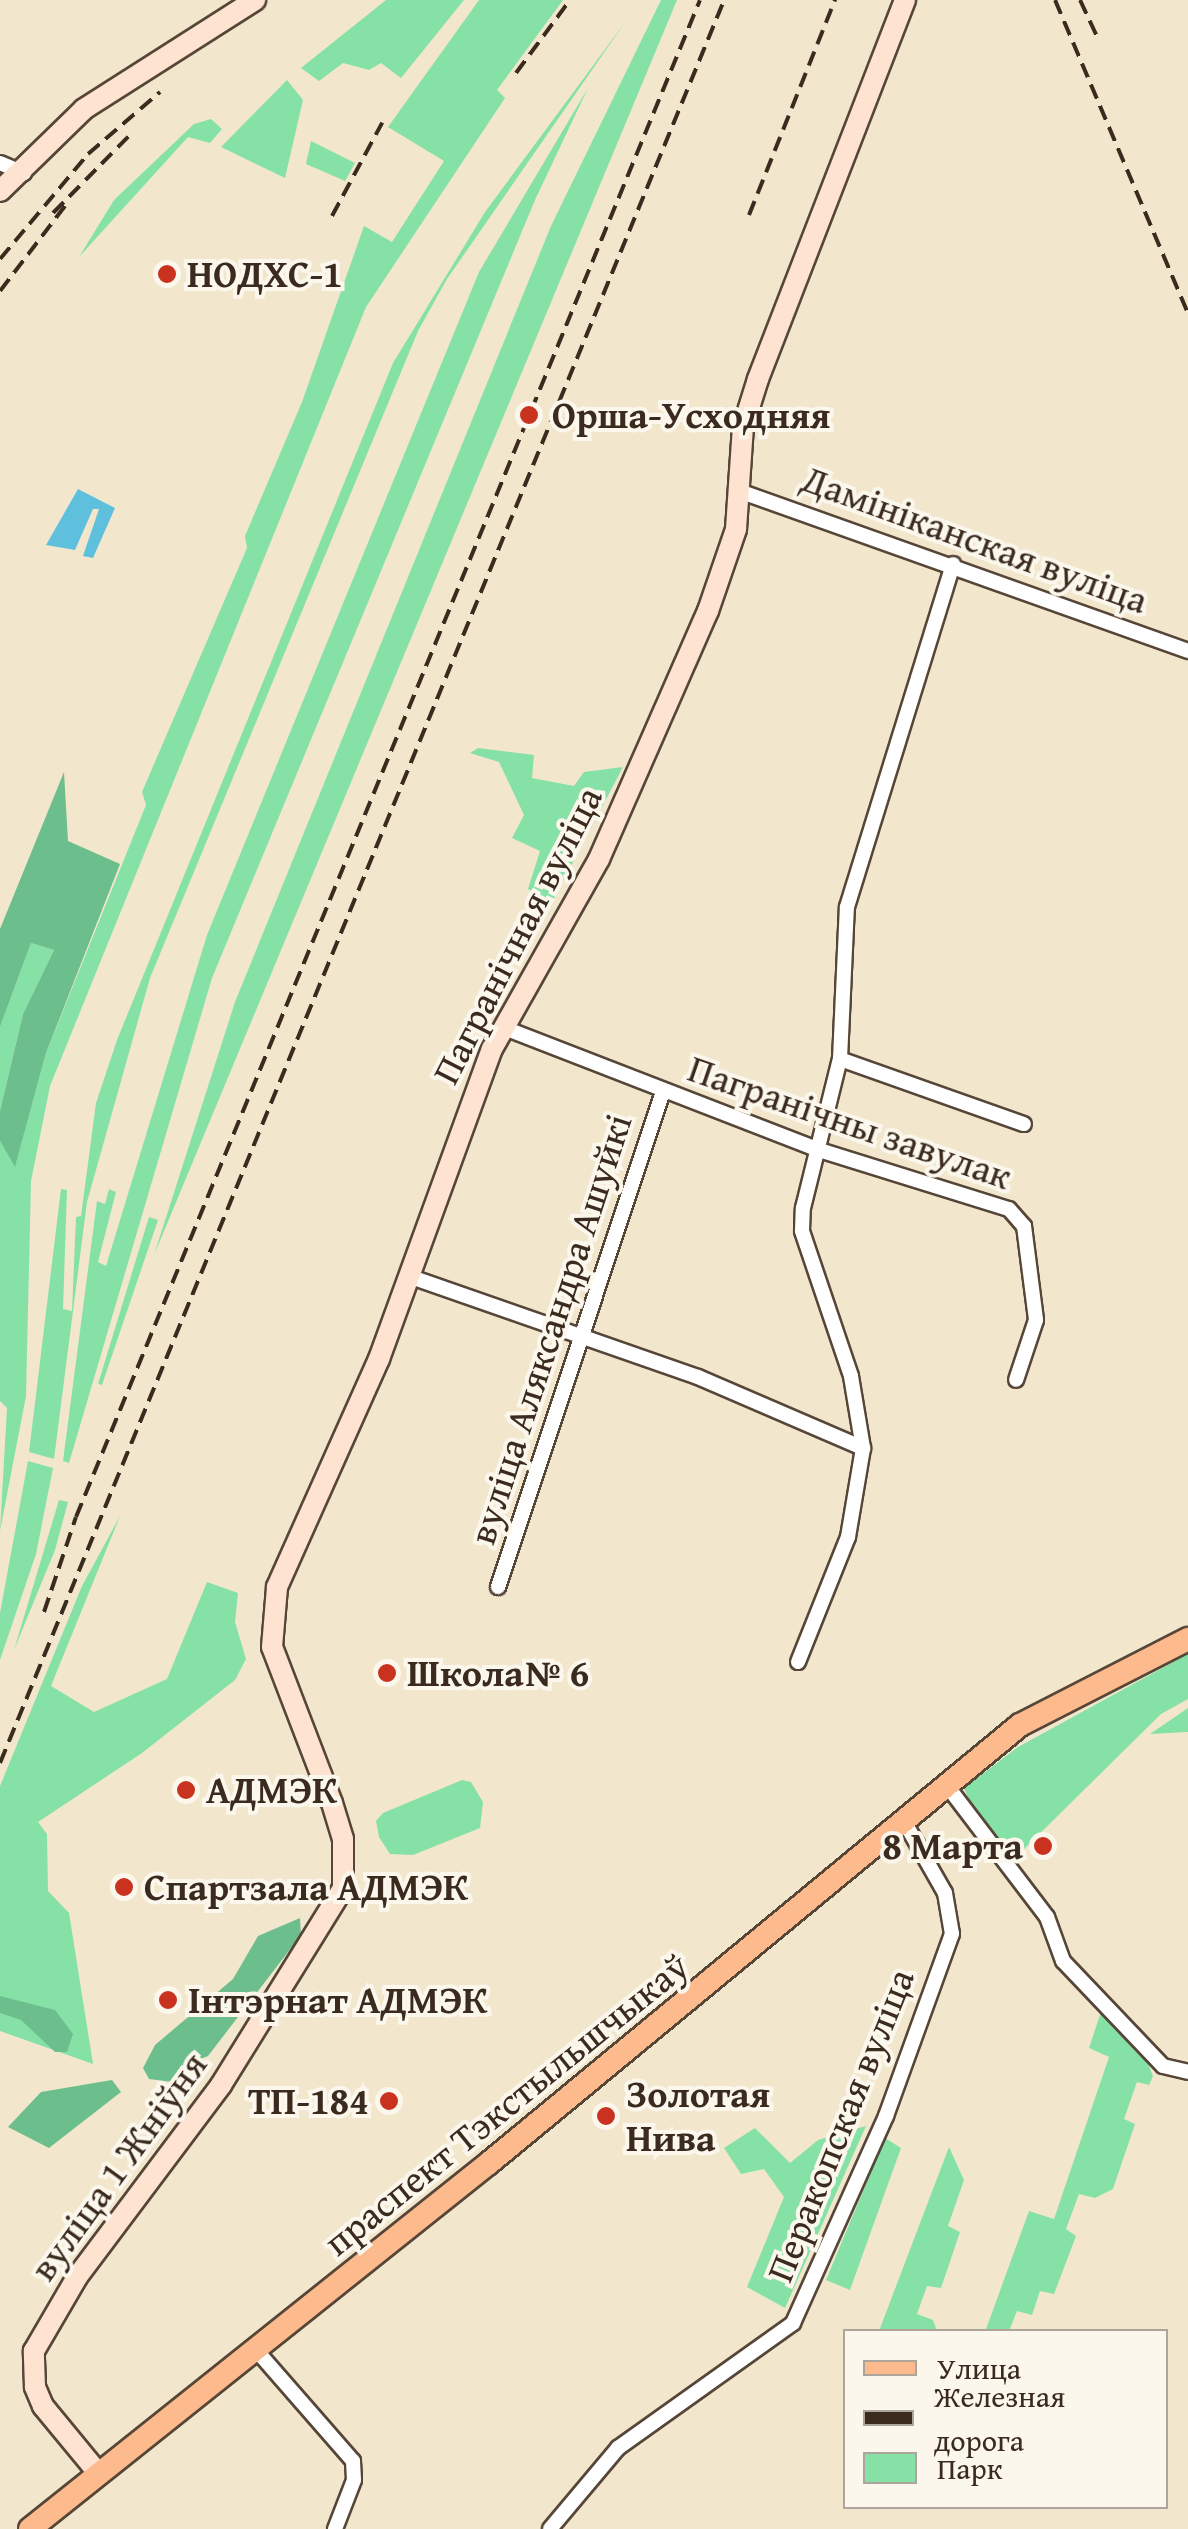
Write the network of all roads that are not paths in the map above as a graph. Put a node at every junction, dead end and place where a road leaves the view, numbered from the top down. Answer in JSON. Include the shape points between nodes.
{"nodes":[{"id":1,"x":255,"y":0,"type":"edge"},
{"id":2,"x":905,"y":0,"type":"edge"},
{"id":3,"x":0,"y":163,"type":"edge"},
{"id":4,"x":24,"y":172,"type":"junction"},
{"id":5,"x":0,"y":191,"type":"edge"},
{"id":6,"x":740,"y":490,"type":"junction"},
{"id":7,"x":953,"y":564,"type":"junction"},
{"id":8,"x":1188,"y":650,"type":"edge"},
{"id":9,"x":502,"y":1027,"type":"junction"},
{"id":10,"x":840,"y":1059,"type":"junction"},
{"id":11,"x":663,"y":1092,"type":"junction"},
{"id":12,"x":1024,"y":1124,"type":"dead end"},
{"id":13,"x":816,"y":1149,"type":"junction"},
{"id":14,"x":411,"y":1276,"type":"junction"},
{"id":15,"x":580,"y":1337,"type":"junction"},
{"id":16,"x":1016,"y":1380,"type":"dead end"},
{"id":17,"x":863,"y":1448,"type":"junction"},
{"id":18,"x":498,"y":1587,"type":"dead end"},
{"id":19,"x":1188,"y":1639,"type":"edge"},
{"id":20,"x":798,"y":1662,"type":"dead end"},
{"id":21,"x":948,"y":1786,"type":"junction"},
{"id":22,"x":905,"y":1824,"type":"junction"},
{"id":23,"x":308,"y":1952,"type":"joint"},
{"id":24,"x":1188,"y":2072,"type":"edge"},
{"id":25,"x":257,"y":2351,"type":"junction"},
{"id":26,"x":99,"y":2474,"type":"junction"},
{"id":27,"x":554,"y":2526,"type":"edge"},
{"id":28,"x":30,"y":2529,"type":"edge"},
{"id":29,"x":335,"y":2529,"type":"edge"}],
"edges":[{"from":1,"to":4,"type":"main road","via":[[84,109]]},
{"from":2,"to":6,"type":"main road","name":"Пагранічная вуліца","via":[[758,379],[743,427]]},
{"from":3,"to":4,"type":"street"},
{"from":4,"to":5,"type":"main road"},
{"from":6,"to":7,"type":"street","name":"Дамініканская вуліца"},
{"from":6,"to":9,"type":"main road","name":"Пагранічная вуліца","via":[[733,540],[708,611],[648,750],[599,859]]},
{"from":7,"to":8,"type":"street","name":"Дамініканская вуліца"},
{"from":7,"to":10,"type":"street","via":[[848,908]]},
{"from":9,"to":11,"type":"street","name":"Пагранічны завулак"},
{"from":9,"to":14,"type":"main road","name":"Пагранічная вуліца","via":[[457,1132]]},
{"from":10,"to":12,"type":"street"},
{"from":10,"to":13,"type":"street"},
{"from":11,"to":13,"type":"street","name":"Пагранічны завулак"},
{"from":11,"to":15,"type":"street","name":"вуліца Аляксандра Ашуйкі"},
{"from":13,"to":16,"type":"street","name":"Пагранічны завулак","via":[[1019,1216],[1036,1320]]},
{"from":13,"to":17,"type":"street","via":[[802,1230],[851,1376]]},
{"from":14,"to":15,"type":"street"},
{"from":14,"to":23,"type":"main road","name":"Пагранічная вуліца","via":[[270,1610],[272,1648],[332,1803],[345,1859],[339,1903]]},
{"from":15,"to":17,"type":"street","via":[[698,1377]]},
{"from":15,"to":18,"type":"street","name":"вуліца Аляксандра Ашуйкі"},
{"from":17,"to":20,"type":"street","via":[[848,1537]]},
{"from":19,"to":21,"type":"main road","name":"праспект Тэкстыльшчыкаў","via":[[1020,1725]]},
{"from":21,"to":22,"type":"main road","name":"праспект Тэкстыльшчыкаў"},
{"from":21,"to":24,"type":"street","via":[[1048,1917],[1063,1961],[1163,2066]]},
{"from":22,"to":25,"type":"main road","name":"праспект Тэкстыльшчыкаў"},
{"from":22,"to":27,"type":"street","name":"Перакопская вуліца","via":[[945,1893],[952,1934],[886,2116],[793,2323],[618,2448]]},
{"from":23,"to":26,"type":"main road","name":"вуліца 1 Жніўня","via":[[221,2085],[77,2277],[34,2351],[43,2406]]},
{"from":25,"to":26,"type":"main road","name":"праспект Тэкстыльшчыкаў"},
{"from":25,"to":29,"type":"street","via":[[353,2461],[354,2480]]},
{"from":26,"to":28,"type":"main road","name":"праспект Тэкстыльшчыкаў"}]}
